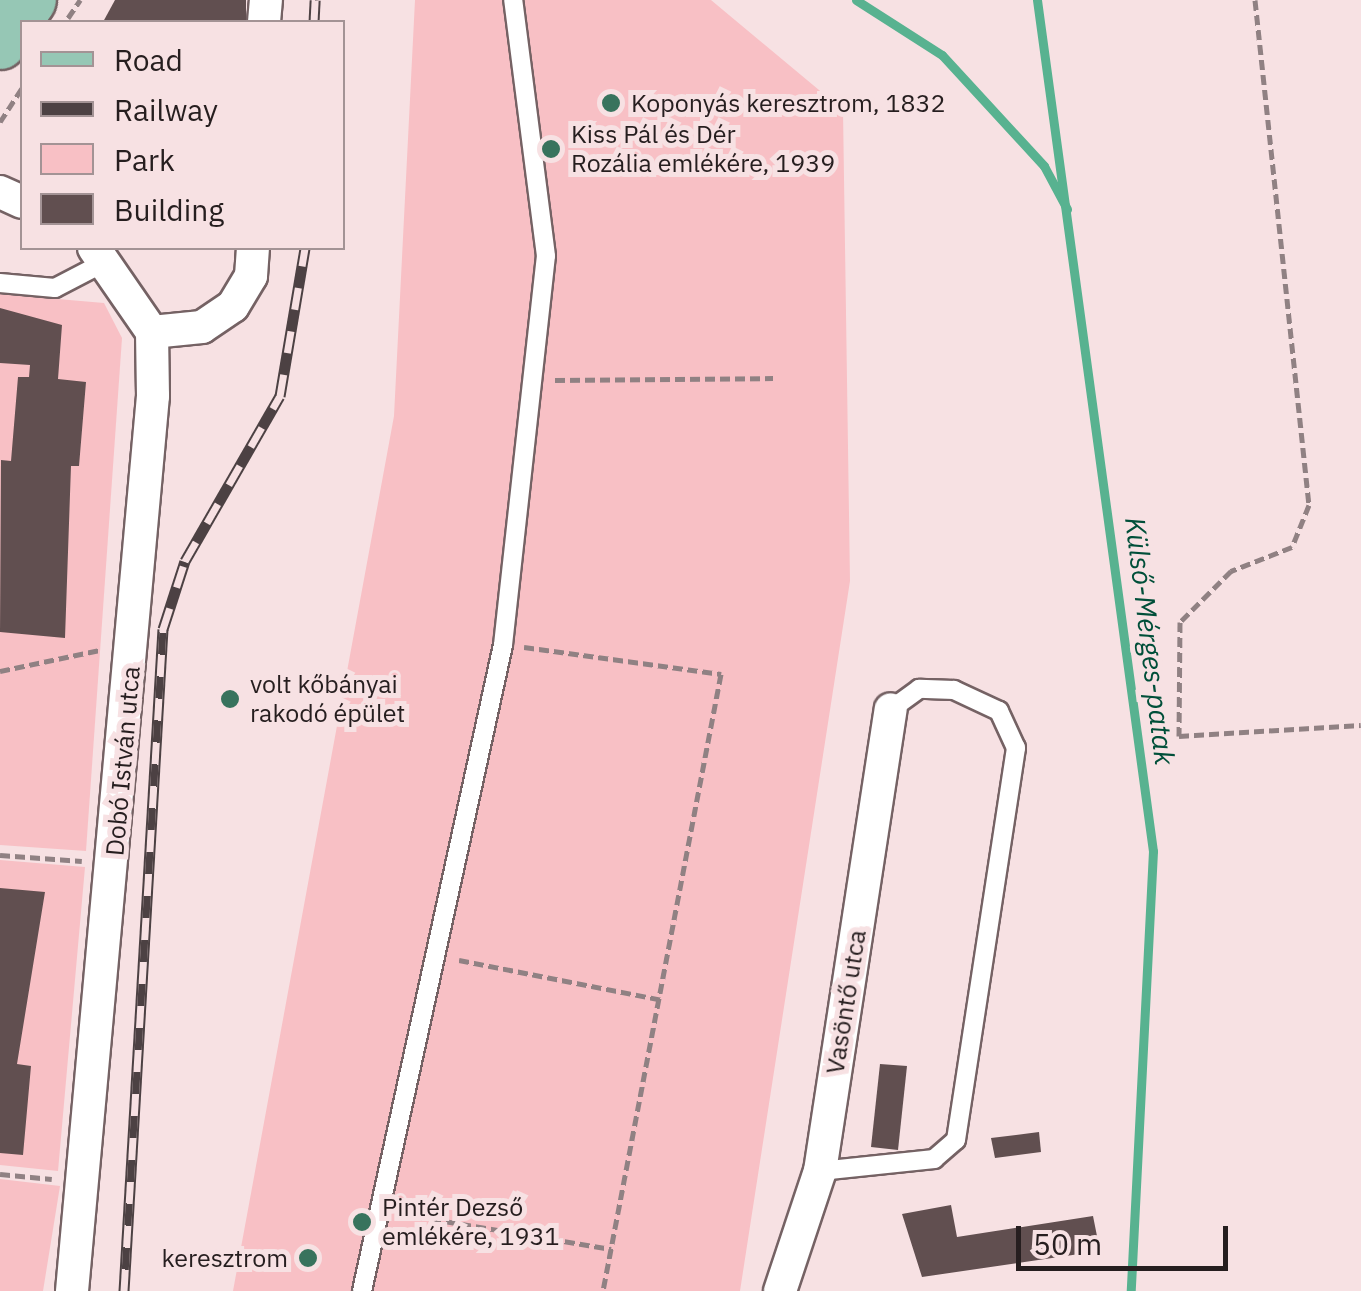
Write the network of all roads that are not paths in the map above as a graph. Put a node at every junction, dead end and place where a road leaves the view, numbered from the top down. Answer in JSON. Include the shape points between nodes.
{"nodes":[{"id":1,"x":30,"y":0,"type":"edge"},
{"id":2,"x":513,"y":0,"type":"edge"},
{"id":3,"x":0,"y":43,"type":"edge"},
{"id":4,"x":250,"y":250,"type":"edge"},
{"id":5,"x":101,"y":254,"type":"edge"},
{"id":6,"x":0,"y":284,"type":"edge"},
{"id":7,"x":152,"y":332,"type":"junction"},
{"id":8,"x":890,"y":708,"type":"joint"},
{"id":9,"x":820,"y":1171,"type":"junction"},
{"id":10,"x":72,"y":1291,"type":"edge"},
{"id":11,"x":362,"y":1291,"type":"edge"},
{"id":12,"x":780,"y":1291,"type":"edge"}],
"edges":[{"from":1,"to":3,"type":"main road"},
{"from":2,"to":11,"type":"lane","via":[[546,256],[503,644]]},
{"from":4,"to":7,"type":"street","via":[[233,306],[202,327]]},
{"from":5,"to":6,"type":"lane","via":[[55,288]]},
{"from":5,"to":7,"type":"street"},
{"from":7,"to":10,"type":"street","name":"Dobó István utca","via":[[132,649]]},
{"from":8,"to":9,"type":"street","name":"Vasöntő utca"},
{"from":8,"to":9,"type":"lane","via":[[919,689],[954,690],[998,712],[1016,748],[956,1140],[934,1159]]},
{"from":9,"to":12,"type":"street","name":"Vasöntő utca"}]}
